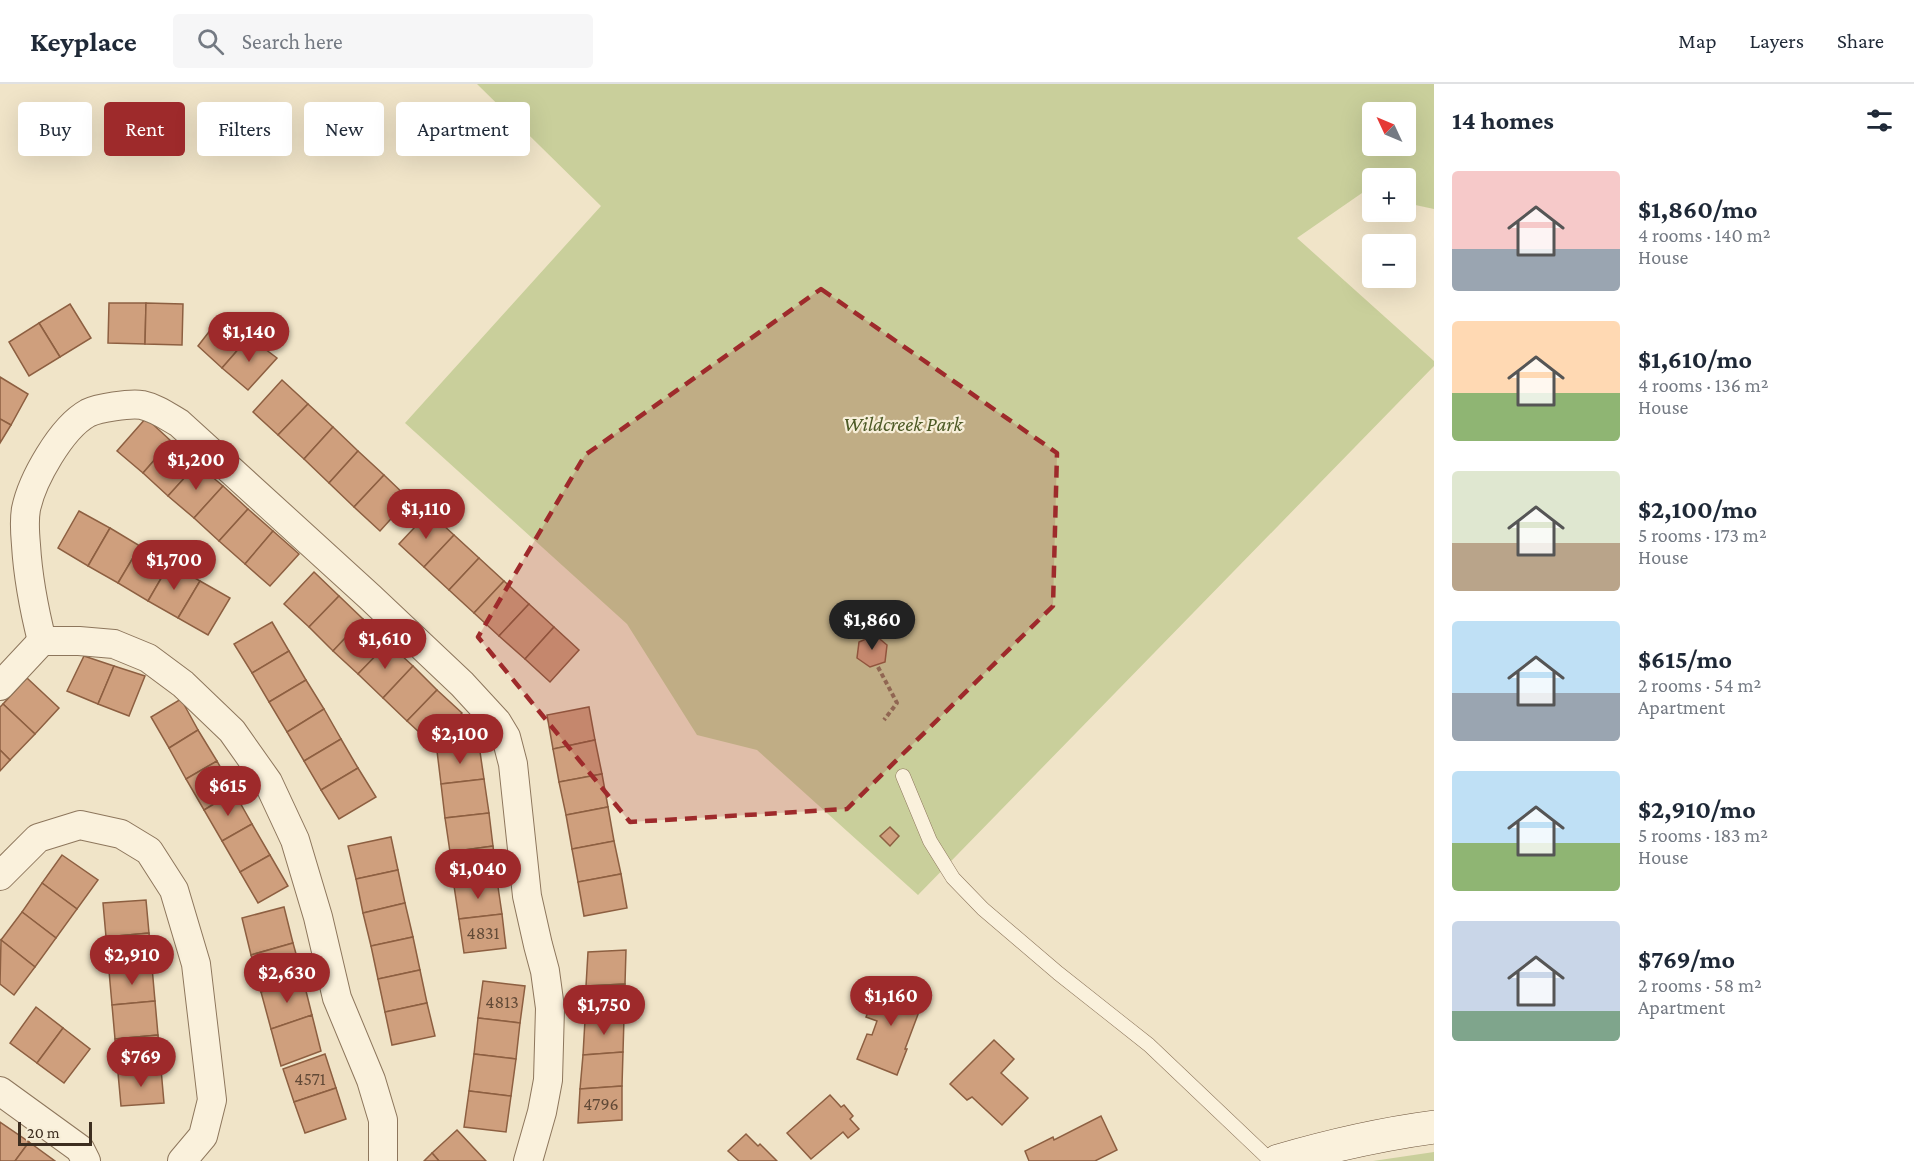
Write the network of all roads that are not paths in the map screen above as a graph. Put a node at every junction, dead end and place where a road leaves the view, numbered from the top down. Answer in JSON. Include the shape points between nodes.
{"nodes":[{"id":1,"x":42,"y":641,"type":"junction"},
{"id":2,"x":0,"y":686,"type":"edge"},
{"id":3,"x":903,"y":776,"type":"dead end"},
{"id":4,"x":0,"y":876,"type":"edge"},
{"id":5,"x":0,"y":1091,"type":"edge"},
{"id":6,"x":1434,"y":1127,"type":"edge"},
{"id":7,"x":86,"y":1161,"type":"edge"},
{"id":8,"x":182,"y":1161,"type":"edge"},
{"id":9,"x":383,"y":1161,"type":"edge"},
{"id":10,"x":528,"y":1161,"type":"edge"},
{"id":11,"x":1271,"y":1161,"type":"edge"},
{"id":12,"x":1278,"y":1161,"type":"edge"}],
"edges":[{"from":1,"to":2,"type":"street"},
{"from":1,"to":9,"type":"street","via":[[114,644],[148,658],[183,684],[232,731],[268,782],[295,840],[337,998],[371,1080],[383,1120]]},
{"from":1,"to":10,"type":"street","via":[[28,576],[25,537],[26,510],[35,482],[55,446],[88,413],[139,405],[179,423],[212,451],[462,684],[506,737],[513,764],[527,896],[549,990],[548,1080]]},
{"from":3,"to":11,"type":"lane","via":[[930,842],[953,878],[983,909],[1149,1045]]},
{"from":4,"to":8,"type":"street","via":[[38,838],[80,825],[121,834],[148,850],[174,890],[196,964],[212,1100],[203,1136]]},
{"from":5,"to":7,"type":"street","via":[[80,1149]]},
{"from":6,"to":12,"type":"main road","via":[[1320,1148]]}]}
